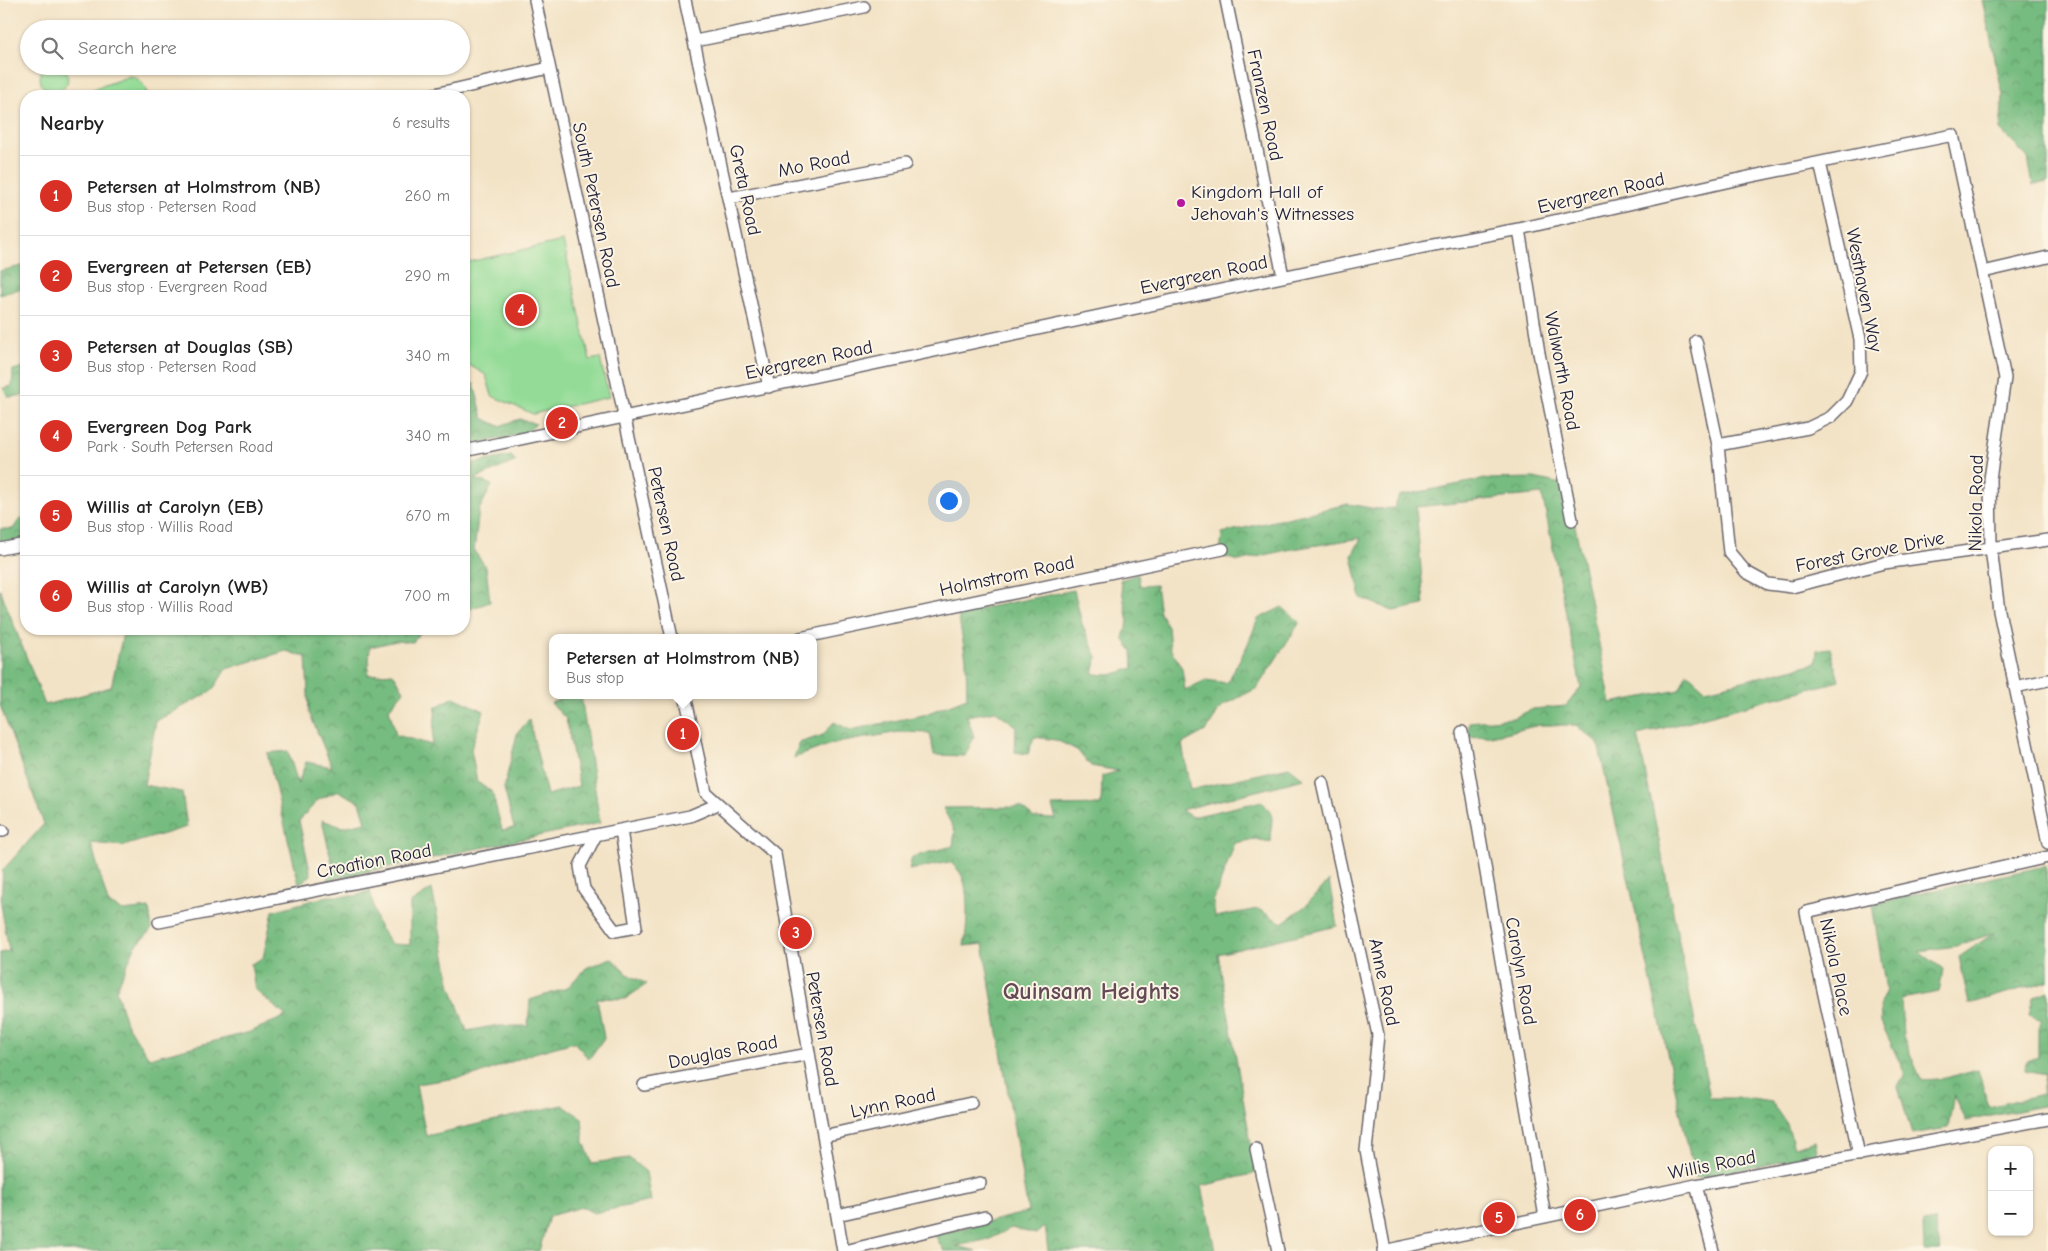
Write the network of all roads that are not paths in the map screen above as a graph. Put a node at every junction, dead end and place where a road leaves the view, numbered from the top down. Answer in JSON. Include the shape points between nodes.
{"nodes":[{"id":1,"x":534,"y":0,"type":"edge"},
{"id":2,"x":684,"y":0,"type":"edge"},
{"id":3,"x":1226,"y":0,"type":"edge"},
{"id":4,"x":864,"y":7,"type":"dead end"},
{"id":5,"x":695,"y":41,"type":"junction"},
{"id":6,"x":549,"y":68,"type":"junction"},
{"id":7,"x":452,"y":90,"type":"edge"},
{"id":8,"x":1953,"y":134,"type":"joint"},
{"id":9,"x":1820,"y":163,"type":"junction"},
{"id":10,"x":905,"y":164,"type":"dead end"},
{"id":11,"x":729,"y":198,"type":"junction"},
{"id":12,"x":1519,"y":229,"type":"junction"},
{"id":13,"x":2048,"y":257,"type":"edge"},
{"id":14,"x":1983,"y":272,"type":"junction"},
{"id":15,"x":1283,"y":276,"type":"junction"},
{"id":16,"x":1696,"y":341,"type":"dead end"},
{"id":17,"x":769,"y":387,"type":"junction"},
{"id":18,"x":624,"y":417,"type":"junction"},
{"id":19,"x":1718,"y":445,"type":"junction"},
{"id":20,"x":470,"y":450,"type":"edge"},
{"id":21,"x":1572,"y":520,"type":"dead end"},
{"id":22,"x":2048,"y":540,"type":"edge"},
{"id":23,"x":20,"y":545,"type":"edge"},
{"id":24,"x":1223,"y":548,"type":"dead end"},
{"id":25,"x":1992,"y":548,"type":"junction"},
{"id":26,"x":0,"y":549,"type":"edge"},
{"id":27,"x":671,"y":634,"type":"edge"},
{"id":28,"x":817,"y":634,"type":"edge"},
{"id":29,"x":2048,"y":680,"type":"edge"},
{"id":30,"x":2015,"y":687,"type":"junction"},
{"id":31,"x":686,"y":699,"type":"edge"},
{"id":32,"x":1462,"y":732,"type":"dead end"},
{"id":33,"x":1322,"y":782,"type":"dead end"},
{"id":34,"x":718,"y":804,"type":"junction"},
{"id":35,"x":621,"y":830,"type":"junction"},
{"id":36,"x":596,"y":835,"type":"junction"},
{"id":37,"x":2048,"y":844,"type":"edge"},
{"id":38,"x":2048,"y":857,"type":"edge"},
{"id":39,"x":159,"y":922,"type":"dead end"},
{"id":40,"x":809,"y":1054,"type":"junction"},
{"id":41,"x":644,"y":1084,"type":"dead end"},
{"id":42,"x":971,"y":1103,"type":"dead end"},
{"id":43,"x":2048,"y":1119,"type":"edge"},
{"id":44,"x":823,"y":1136,"type":"junction"},
{"id":45,"x":1256,"y":1149,"type":"dead end"},
{"id":46,"x":1859,"y":1155,"type":"junction"},
{"id":47,"x":980,"y":1183,"type":"dead end"},
{"id":48,"x":1696,"y":1185,"type":"junction"},
{"id":49,"x":837,"y":1215,"type":"junction"},
{"id":50,"x":1545,"y":1217,"type":"junction"},
{"id":51,"x":984,"y":1218,"type":"dead end"},
{"id":52,"x":844,"y":1251,"type":"edge"},
{"id":53,"x":1278,"y":1251,"type":"edge"},
{"id":54,"x":1384,"y":1251,"type":"edge"},
{"id":55,"x":1713,"y":1251,"type":"edge"}],
"edges":[{"from":1,"to":6,"type":"street","name":"South Petersen Road"},
{"from":2,"to":5,"type":"street","name":"Greta Road"},
{"from":3,"to":15,"type":"street","name":"Franzen Road"},
{"from":4,"to":5,"type":"street"},
{"from":5,"to":11,"type":"street","name":"Greta Road"},
{"from":6,"to":7,"type":"street"},
{"from":6,"to":18,"type":"street","name":"South Petersen Road"},
{"from":8,"to":9,"type":"street","name":"Evergreen Road"},
{"from":8,"to":14,"type":"street","name":"Nikola Road"},
{"from":9,"to":12,"type":"street","name":"Evergreen Road"},
{"from":9,"to":19,"type":"street","name":"Westhaven Way","via":[[1860,339],[1861,372],[1848,401],[1831,417],[1808,428]]},
{"from":10,"to":11,"type":"street","name":"Mo Road"},
{"from":11,"to":17,"type":"street","name":"Greta Road"},
{"from":12,"to":15,"type":"street","name":"Evergreen Road"},
{"from":12,"to":21,"type":"street","name":"Walworth Road","via":[[1539,353]]},
{"from":13,"to":14,"type":"street"},
{"from":14,"to":25,"type":"street","name":"Nikola Road","via":[[2005,378],[1990,479]]},
{"from":15,"to":17,"type":"street","name":"Evergreen Road"},
{"from":16,"to":19,"type":"street","name":"Forest Grove Drive"},
{"from":17,"to":18,"type":"street","name":"Evergreen Road"},
{"from":18,"to":20,"type":"street","name":"Evergreen Road"},
{"from":18,"to":27,"type":"street","name":"Petersen Road"},
{"from":19,"to":25,"type":"street","name":"Forest Grove Drive","via":[[1729,552],[1746,572],[1768,584],[1792,586],[1884,563]]},
{"from":22,"to":25,"type":"street","name":"Forest Grove Drive"},
{"from":23,"to":26,"type":"street"},
{"from":24,"to":28,"type":"street","name":"Holmstrom Road"},
{"from":25,"to":30,"type":"street","name":"Nikola Road","via":[[1999,611]]},
{"from":29,"to":30,"type":"street"},
{"from":30,"to":37,"type":"street","name":"Nikola Road"},
{"from":31,"to":34,"type":"street","name":"Petersen Road","via":[[706,793]]},
{"from":32,"to":50,"type":"street","name":"Carolyn Road"},
{"from":33,"to":54,"type":"street","name":"Anne Road","via":[[1378,1035],[1366,1151]]},
{"from":34,"to":35,"type":"street","name":"Croation Road","via":[[690,816]]},
{"from":34,"to":40,"type":"street","name":"Petersen Road","via":[[775,854]]},
{"from":35,"to":36,"type":"street","name":"Croation Road"},
{"from":35,"to":36,"type":"street","via":[[636,927],[615,931],[584,889],[580,866]]},
{"from":36,"to":39,"type":"street","name":"Croation Road"},
{"from":38,"to":46,"type":"street","name":"Nikola Place","via":[[1806,912]]},
{"from":40,"to":41,"type":"street","name":"Douglas Road"},
{"from":40,"to":44,"type":"street","name":"Petersen Road"},
{"from":42,"to":44,"type":"street","name":"Lynn Road"},
{"from":43,"to":46,"type":"street","name":"Willis Road"},
{"from":44,"to":49,"type":"street","name":"Petersen Road"},
{"from":45,"to":53,"type":"street"},
{"from":46,"to":48,"type":"street","name":"Willis Road"},
{"from":47,"to":49,"type":"street"},
{"from":48,"to":50,"type":"street","name":"Willis Road"},
{"from":48,"to":55,"type":"street"},
{"from":49,"to":52,"type":"street","name":"Petersen Road"},
{"from":50,"to":54,"type":"street","name":"Willis Road"},
{"from":51,"to":52,"type":"street","name":"Petersen Road"}]}
